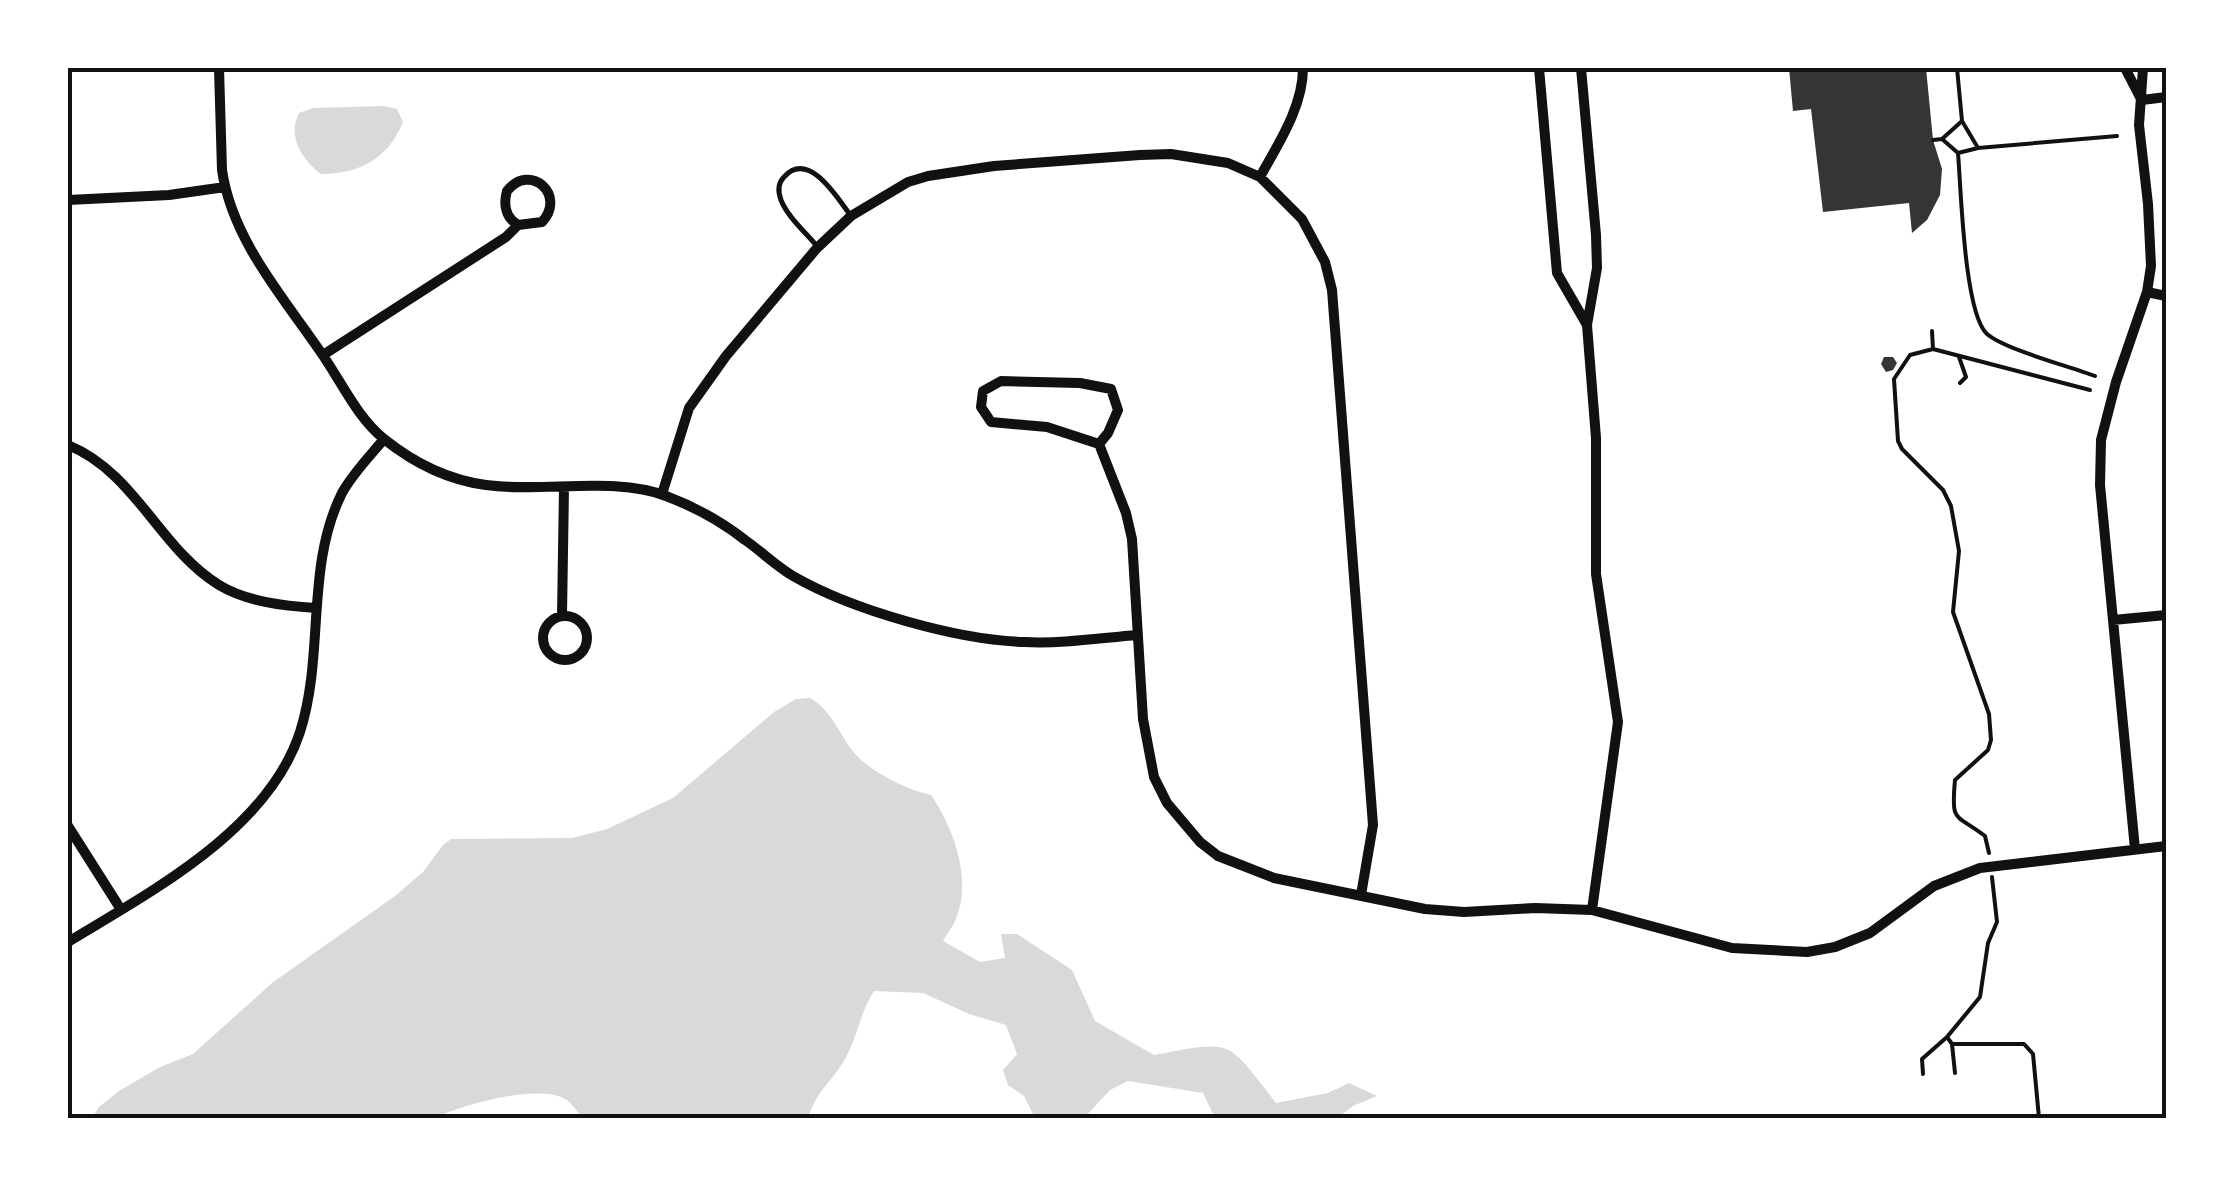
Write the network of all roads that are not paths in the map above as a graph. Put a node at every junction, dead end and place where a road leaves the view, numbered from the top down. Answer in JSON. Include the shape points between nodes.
{"nodes":[{"id":1,"x":219,"y":68,"type":"edge"},
{"id":2,"x":1304,"y":68,"type":"edge"},
{"id":3,"x":1539,"y":68,"type":"edge"},
{"id":4,"x":1581,"y":68,"type":"edge"},
{"id":5,"x":2125,"y":68,"type":"edge"},
{"id":6,"x":2143,"y":68,"type":"edge"},
{"id":7,"x":2166,"y":97,"type":"edge"},
{"id":8,"x":2142,"y":100,"type":"junction"},
{"id":9,"x":1260,"y":178,"type":"junction"},
{"id":10,"x":225,"y":186,"type":"junction"},
{"id":11,"x":68,"y":200,"type":"edge"},
{"id":12,"x":851,"y":216,"type":"junction"},
{"id":13,"x":518,"y":225,"type":"junction"},
{"id":14,"x":818,"y":248,"type":"junction"},
{"id":15,"x":2147,"y":292,"type":"junction"},
{"id":16,"x":2166,"y":296,"type":"edge"},
{"id":17,"x":1587,"y":325,"type":"junction"},
{"id":18,"x":323,"y":356,"type":"junction"},
{"id":19,"x":384,"y":439,"type":"junction"},
{"id":20,"x":1098,"y":444,"type":"junction"},
{"id":21,"x":68,"y":446,"type":"edge"},
{"id":22,"x":564,"y":487,"type":"junction"},
{"id":23,"x":662,"y":494,"type":"junction"},
{"id":24,"x":316,"y":608,"type":"junction"},
{"id":25,"x":2166,"y":615,"type":"edge"},
{"id":26,"x":562,"y":616,"type":"junction"},
{"id":27,"x":2113,"y":620,"type":"junction"},
{"id":28,"x":1137,"y":635,"type":"junction"},
{"id":29,"x":68,"y":826,"type":"edge"},
{"id":30,"x":2166,"y":846,"type":"edge"},
{"id":31,"x":2135,"y":849,"type":"junction"},
{"id":32,"x":1361,"y":895,"type":"junction"},
{"id":33,"x":120,"y":908,"type":"junction"},
{"id":34,"x":1592,"y":910,"type":"junction"},
{"id":35,"x":68,"y":942,"type":"edge"}],
"edges":[{"from":1,"to":10,"type":"street"},
{"from":2,"to":9,"type":"street","via":[[1292,116]]},
{"from":3,"to":17,"type":"street","via":[[1556,273]]},
{"from":4,"to":17,"type":"street","via":[[1597,268]]},
{"from":5,"to":8,"type":"street"},
{"from":6,"to":8,"type":"street"},
{"from":7,"to":8,"type":"street"},
{"from":8,"to":15,"type":"street","via":[[2152,256]]},
{"from":9,"to":12,"type":"street","via":[[1228,164],[1171,154],[994,166],[908,182]]},
{"from":9,"to":32,"type":"street","via":[[1302,219],[1332,290],[1373,825]]},
{"from":10,"to":11,"type":"street"},
{"from":10,"to":18,"type":"street","via":[[260,264]]},
{"from":12,"to":14,"type":"street"},
{"from":12,"to":14,"type":"lane","via":[[815,173],[786,174],[781,200]]},
{"from":13,"to":13,"type":"street","via":[[542,222],[551,210],[548,189],[536,180],[520,180],[506,192],[508,215]]},
{"from":13,"to":18,"type":"street"},
{"from":14,"to":23,"type":"street","via":[[706,380],[689,408]]},
{"from":15,"to":16,"type":"street"},
{"from":15,"to":27,"type":"street","via":[[2101,440]]},
{"from":17,"to":34,"type":"street","via":[[1596,574],[1618,722]]},
{"from":18,"to":19,"type":"street"},
{"from":19,"to":22,"type":"street","via":[[455,479]]},
{"from":19,"to":24,"type":"street","via":[[354,473],[334,511]]},
{"from":20,"to":20,"type":"street","via":[[1047,427],[991,422],[980,407],[983,391],[1002,381],[1104,386],[1118,410]]},
{"from":20,"to":28,"type":"street","via":[[1132,539]]},
{"from":21,"to":24,"type":"street","via":[[125,484],[176,548],[222,587],[284,606]]},
{"from":22,"to":23,"type":"street"},
{"from":22,"to":26,"type":"street"},
{"from":23,"to":28,"type":"street","via":[[716,518],[789,574],[898,617],[1026,642]]},
{"from":24,"to":33,"type":"street","via":[[307,700],[282,770],[224,840]]},
{"from":25,"to":27,"type":"street"},
{"from":26,"to":26,"type":"street","via":[[576,619],[587,634],[582,652],[566,661],[549,655],[542,639],[548,622]]},
{"from":27,"to":31,"type":"street"},
{"from":28,"to":32,"type":"street","via":[[1146,748],[1154,778],[1182,824],[1235,864]]},
{"from":29,"to":33,"type":"street"},
{"from":30,"to":31,"type":"street"},
{"from":31,"to":34,"type":"street","via":[[1980,868],[1934,886],[1870,933],[1807,952],[1732,948]]},
{"from":32,"to":34,"type":"street","via":[[1464,912]]},
{"from":33,"to":35,"type":"street"}]}
